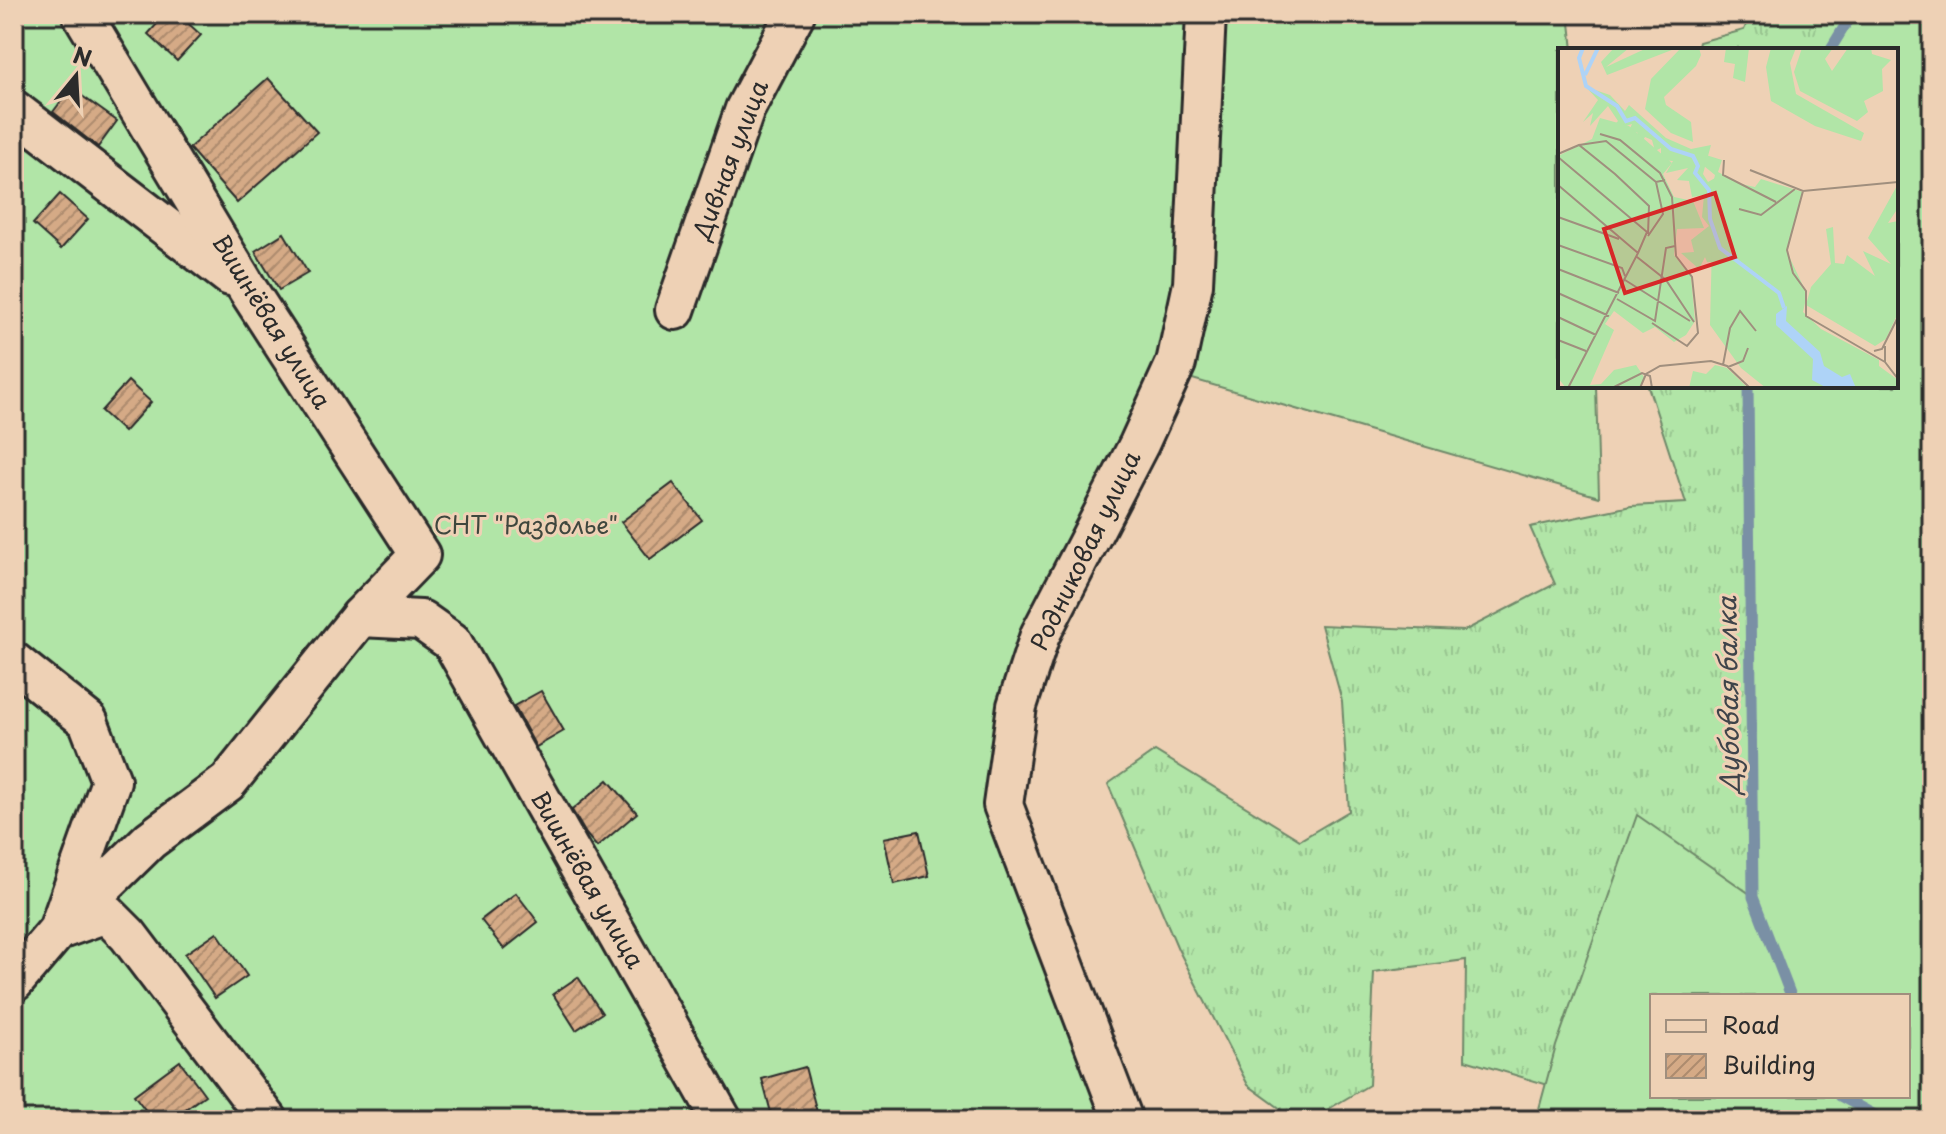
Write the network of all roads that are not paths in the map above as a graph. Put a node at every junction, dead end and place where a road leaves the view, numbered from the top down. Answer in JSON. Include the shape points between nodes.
{"nodes":[{"id":1,"x":82,"y":14,"type":"edge"},
{"id":2,"x":795,"y":14,"type":"edge"},
{"id":3,"x":1206,"y":14,"type":"edge"},
{"id":4,"x":14,"y":110,"type":"edge"},
{"id":5,"x":248,"y":290,"type":"junction"},
{"id":6,"x":675,"y":310,"type":"dead end"},
{"id":7,"x":360,"y":617,"type":"junction"},
{"id":8,"x":14,"y":662,"type":"edge"},
{"id":9,"x":58,"y":930,"type":"junction"},
{"id":10,"x":14,"y":982,"type":"edge"},
{"id":11,"x":268,"y":1120,"type":"edge"},
{"id":12,"x":722,"y":1120,"type":"edge"},
{"id":13,"x":1123,"y":1120,"type":"edge"}],
"edges":[{"from":1,"to":5,"type":"street","name":"Вишнёвая улица"},
{"from":2,"to":6,"type":"street","name":"Дивная улица","via":[[745,109]]},
{"from":3,"to":13,"type":"street","name":"Родниковая улица","via":[[1193,284],[1176,363],[1040,635],[1017,706],[1003,805]]},
{"from":4,"to":5,"type":"street"},
{"from":5,"to":7,"type":"street","name":"Вишнёвая улица","via":[[420,555]]},
{"from":7,"to":9,"type":"street","name":"Вишнёвая улица","via":[[228,782],[150,840]]},
{"from":7,"to":12,"type":"street","name":"Вишнёвая улица","via":[[421,620],[452,642]]},
{"from":8,"to":9,"type":"street","via":[[88,721],[111,781]]},
{"from":9,"to":10,"type":"street","name":"Вишнёвая улица"},
{"from":9,"to":11,"type":"street","via":[[106,913]]}]}
